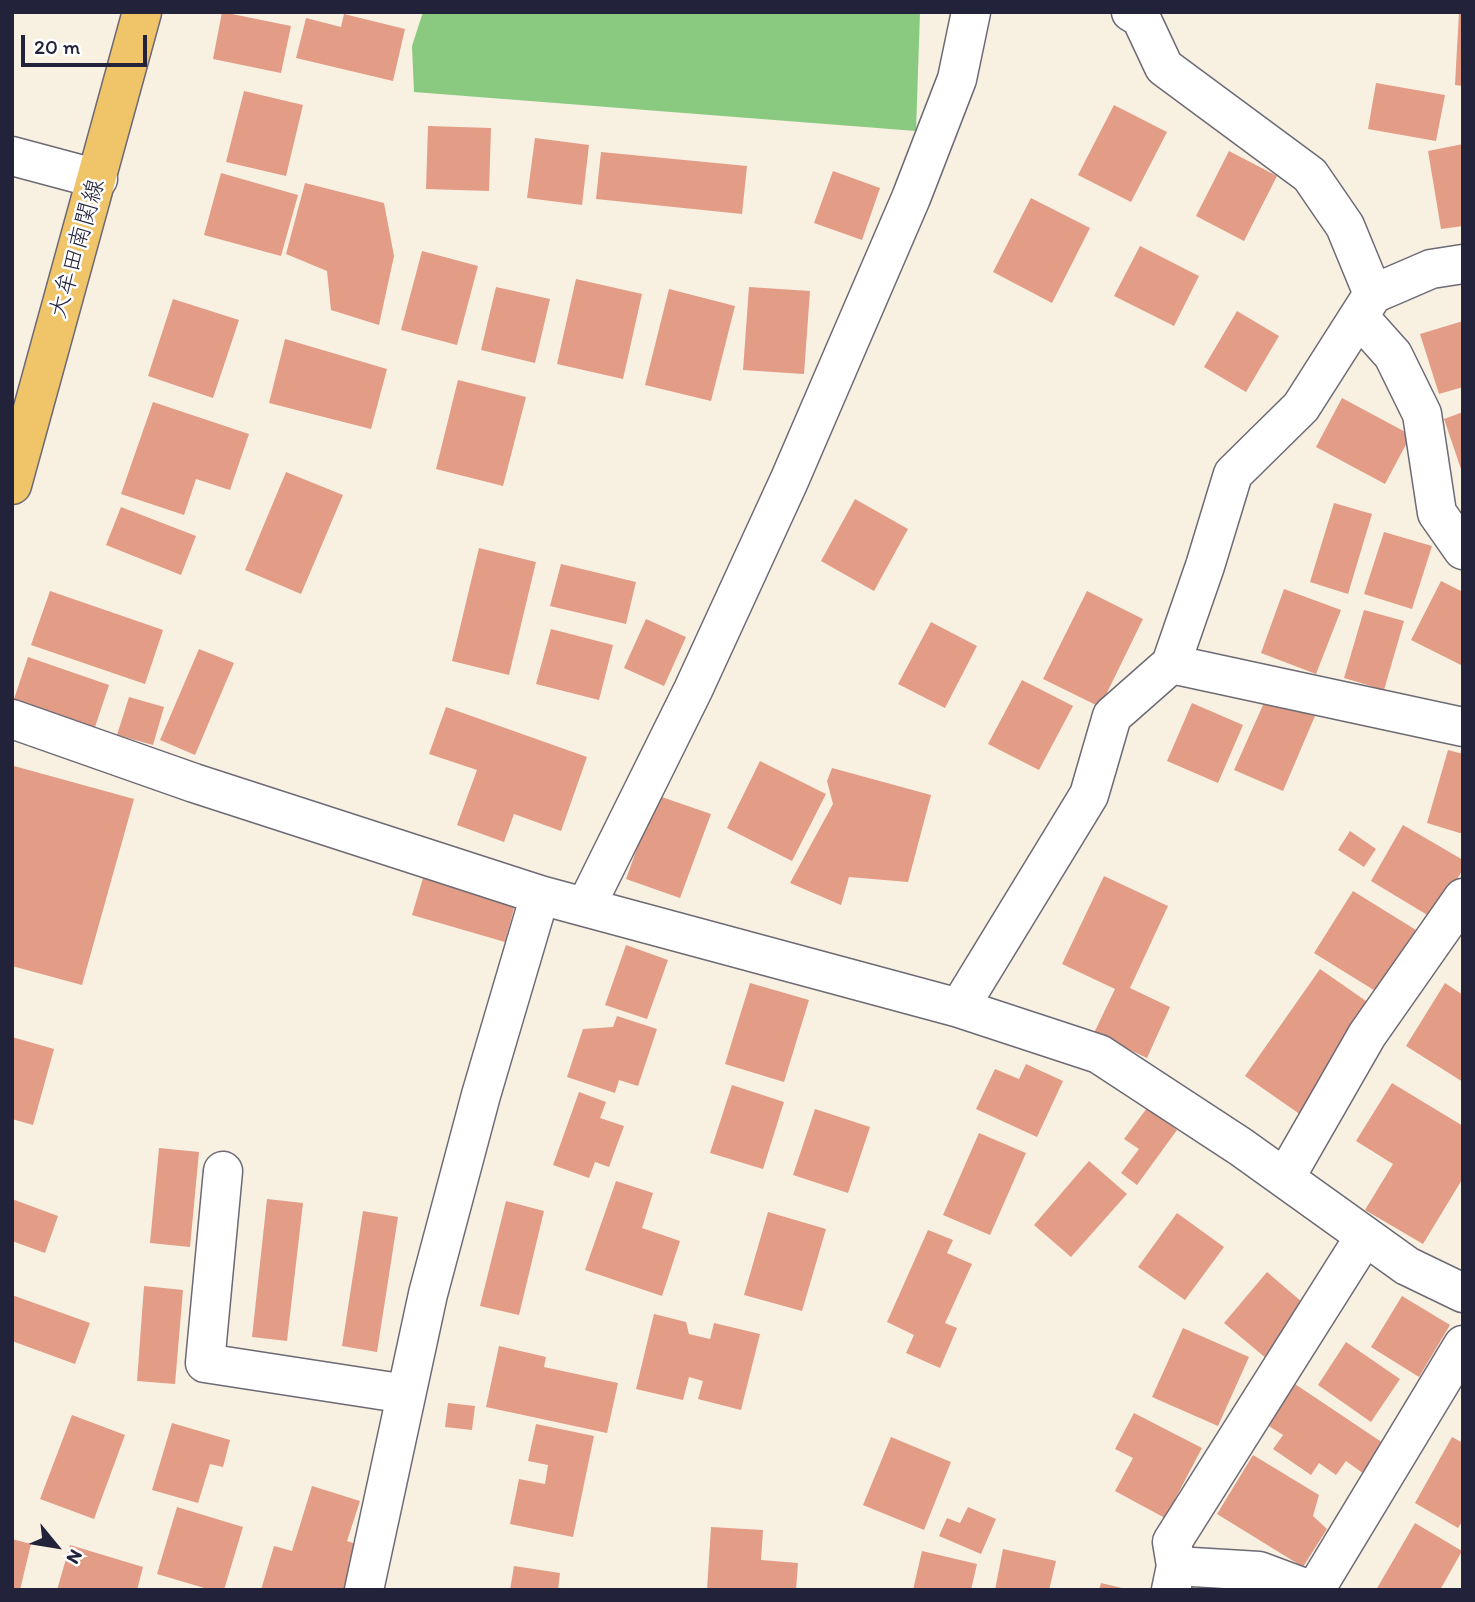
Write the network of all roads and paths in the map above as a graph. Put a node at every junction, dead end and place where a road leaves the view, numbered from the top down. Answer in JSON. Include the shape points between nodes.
{"nodes":[{"id":1,"x":142,"y":12,"type":"edge"},
{"id":2,"x":971,"y":12,"type":"edge"},
{"id":3,"x":1131,"y":12,"type":"edge"},
{"id":4,"x":12,"y":156,"type":"edge"},
{"id":5,"x":98,"y":178,"type":"junction"},
{"id":6,"x":1463,"y":264,"type":"edge"},
{"id":7,"x":1366,"y":306,"type":"junction"},
{"id":8,"x":12,"y":485,"type":"edge"},
{"id":9,"x":1463,"y":550,"type":"edge"},
{"id":10,"x":1171,"y":664,"type":"junction"},
{"id":11,"x":12,"y":719,"type":"edge"},
{"id":12,"x":1463,"y":727,"type":"edge"},
{"id":13,"x":541,"y":895,"type":"junction"},
{"id":14,"x":1463,"y":898,"type":"edge"},
{"id":15,"x":586,"y":906,"type":"junction"},
{"id":16,"x":959,"y":1008,"type":"junction"},
{"id":17,"x":223,"y":1171,"type":"dead end"},
{"id":18,"x":1285,"y":1178,"type":"junction"},
{"id":19,"x":1365,"y":1236,"type":"junction"},
{"id":20,"x":1463,"y":1293,"type":"edge"},
{"id":21,"x":1463,"y":1345,"type":"edge"},
{"id":22,"x":406,"y":1394,"type":"junction"},
{"id":23,"x":1174,"y":1578,"type":"edge"},
{"id":24,"x":364,"y":1590,"type":"edge"},
{"id":25,"x":1312,"y":1590,"type":"edge"}],
"edges":[{"from":1,"to":5,"type":"main road","name":"大牟田南関線"},
{"from":2,"to":15,"type":"street","via":[[957,79],[906,211],[699,678]]},
{"from":3,"to":7,"type":"street","via":[[1141,18],[1164,67],[1310,175],[1345,226]]},
{"from":4,"to":5,"type":"street"},
{"from":5,"to":8,"type":"main road","name":"大牟田南関線"},
{"from":6,"to":7,"type":"street","via":[[1431,269]]},
{"from":7,"to":9,"type":"street","via":[[1422,414],[1437,513]]},
{"from":7,"to":10,"type":"street","via":[[1301,407],[1233,474]]},
{"from":10,"to":12,"type":"street"},
{"from":10,"to":16,"type":"street","via":[[1112,716],[1089,795]]},
{"from":11,"to":13,"type":"street"},
{"from":13,"to":15,"type":"street"},
{"from":13,"to":22,"type":"street","via":[[481,1095]]},
{"from":14,"to":18,"type":"street","via":[[1367,1035]]},
{"from":15,"to":16,"type":"street"},
{"from":16,"to":18,"type":"street","via":[[1100,1054]]},
{"from":17,"to":22,"type":"street","via":[[205,1363]]},
{"from":18,"to":19,"type":"street"},
{"from":19,"to":20,"type":"street","via":[[1407,1266]]},
{"from":19,"to":23,"type":"street","via":[[1172,1542]]},
{"from":21,"to":25,"type":"street"},
{"from":22,"to":24,"type":"street"},
{"from":23,"to":25,"type":"street","via":[[1258,1571]]}]}
